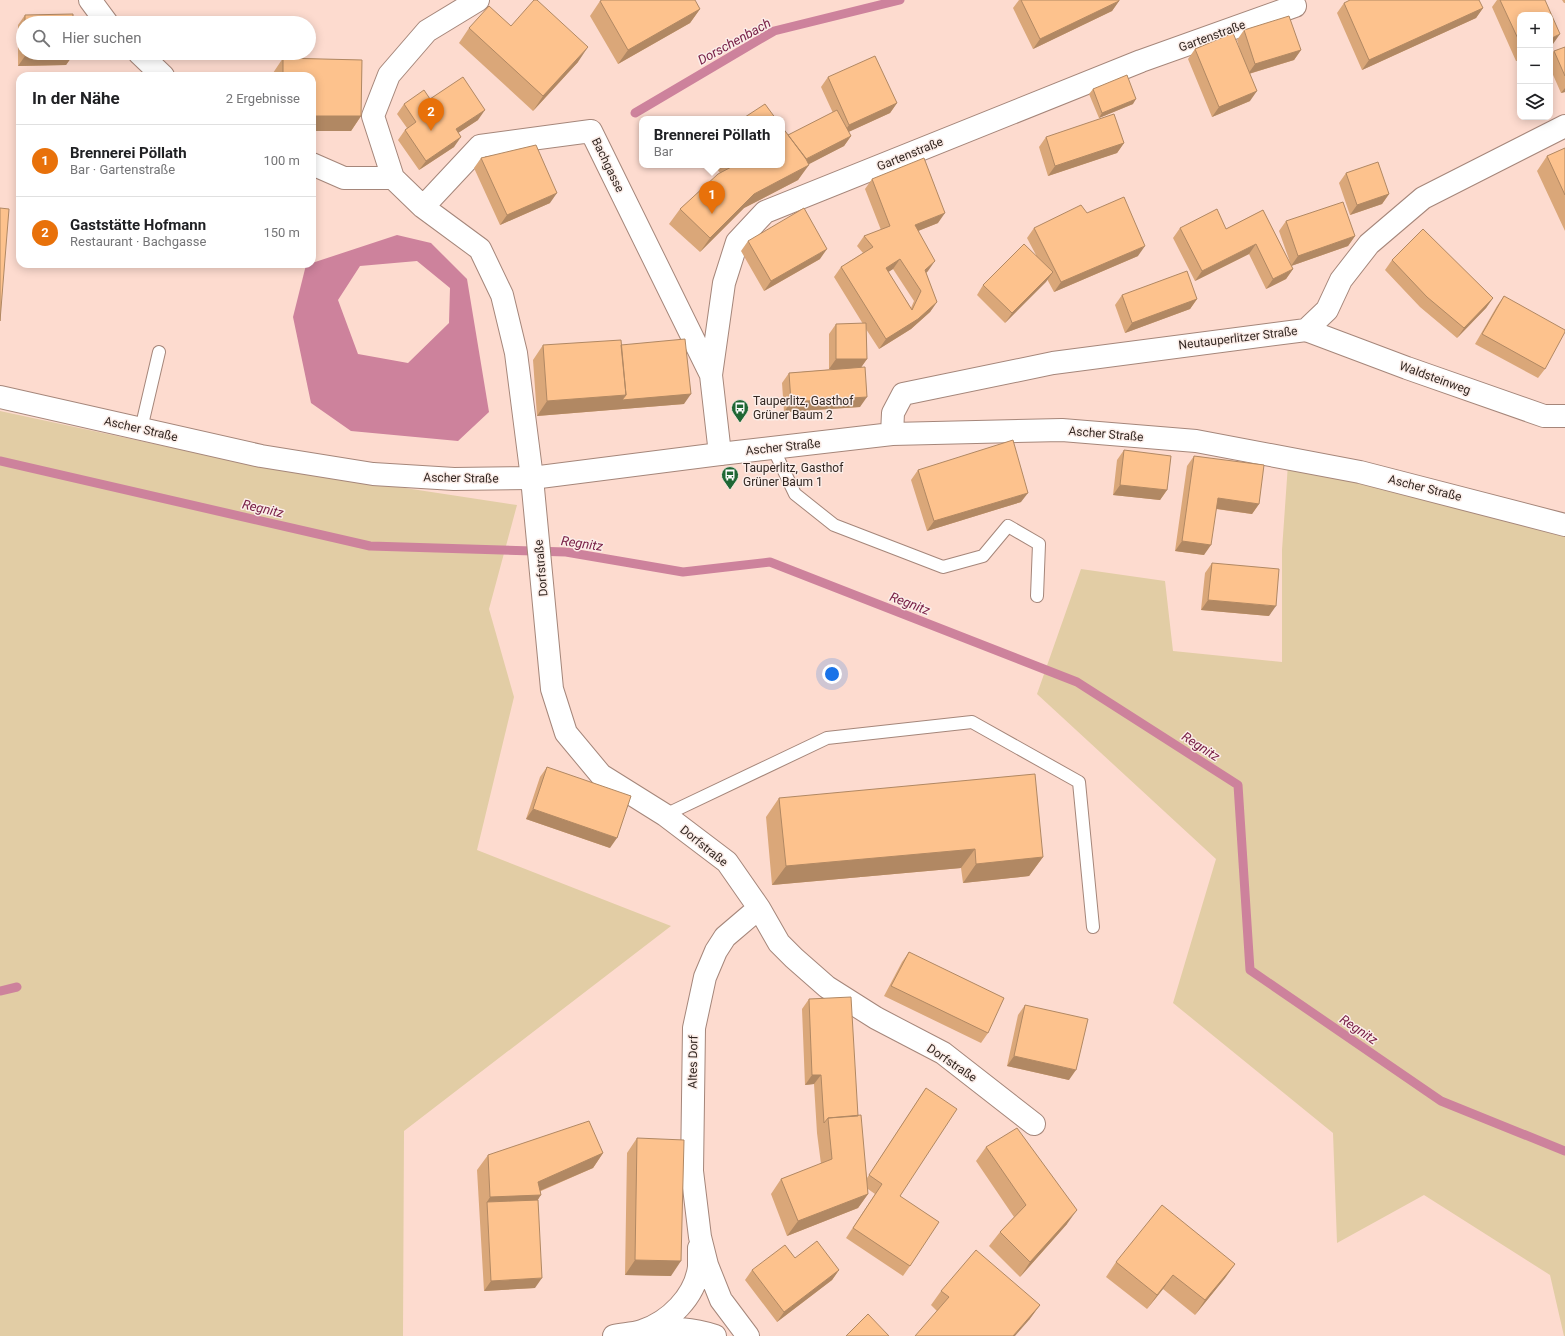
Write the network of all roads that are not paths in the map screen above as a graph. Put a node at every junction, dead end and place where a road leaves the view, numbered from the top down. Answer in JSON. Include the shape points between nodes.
{"nodes":[{"id":1,"x":90,"y":0,"type":"edge"},
{"id":2,"x":478,"y":0,"type":"edge"},
{"id":3,"x":1295,"y":6,"type":"dead end"},
{"id":4,"x":102,"y":16,"type":"edge"},
{"id":5,"x":146,"y":60,"type":"edge"},
{"id":6,"x":159,"y":72,"type":"edge"},
{"id":7,"x":1565,"y":126,"type":"edge"},
{"id":8,"x":316,"y":166,"type":"edge"},
{"id":9,"x":393,"y":178,"type":"junction"},
{"id":10,"x":423,"y":207,"type":"junction"},
{"id":11,"x":1306,"y":330,"type":"junction"},
{"id":12,"x":159,"y":352,"type":"dead end"},
{"id":13,"x":711,"y":375,"type":"junction"},
{"id":14,"x":0,"y":397,"type":"edge"},
{"id":15,"x":1565,"y":416,"type":"edge"},
{"id":16,"x":141,"y":429,"type":"junction"},
{"id":17,"x":892,"y":434,"type":"junction"},
{"id":18,"x":773,"y":448,"type":"junction"},
{"id":19,"x":720,"y":454,"type":"junction"},
{"id":20,"x":532,"y":478,"type":"junction"},
{"id":21,"x":1565,"y":525,"type":"edge"},
{"id":22,"x":1037,"y":596,"type":"dead end"},
{"id":23,"x":665,"y":815,"type":"junction"},
{"id":24,"x":759,"y":908,"type":"junction"},
{"id":25,"x":1093,"y":927,"type":"dead end"},
{"id":26,"x":1034,"y":1124,"type":"dead end"},
{"id":27,"x":700,"y":1237,"type":"junction"},
{"id":28,"x":641,"y":1331,"type":"junction"},
{"id":29,"x":614,"y":1336,"type":"edge"},
{"id":30,"x":716,"y":1336,"type":"edge"},
{"id":31,"x":748,"y":1336,"type":"edge"}],
"edges":[{"from":1,"to":4,"type":"street"},
{"from":2,"to":9,"type":"street","via":[[427,31],[389,75],[373,116]]},
{"from":3,"to":13,"type":"street","name":"Gartenstraße","via":[[1141,61],[765,212],[737,242],[724,283]]},
{"from":5,"to":6,"type":"street"},
{"from":7,"to":11,"type":"street","name":"Neutauperlitzer Straße","via":[[1423,198],[1369,244],[1341,280],[1327,310]]},
{"from":8,"to":9,"type":"street","via":[[344,178]]},
{"from":9,"to":10,"type":"street"},
{"from":10,"to":13,"type":"street","name":"Bachgasse","via":[[480,146],[591,130]]},
{"from":10,"to":20,"type":"street","via":[[480,249],[502,295],[516,353]]},
{"from":11,"to":15,"type":"street","name":"Waldsteinweg","via":[[1544,416]]},
{"from":11,"to":17,"type":"street","name":"Neutauperlitzer Straße","via":[[1053,363],[903,394],[893,413]]},
{"from":12,"to":16,"type":"lane"},
{"from":13,"to":19,"type":"street","name":"Gartenstraße"},
{"from":14,"to":16,"type":"street","name":"Ascher Straße"},
{"from":16,"to":20,"type":"street","name":"Ascher Straße","via":[[261,456],[373,474],[454,479]]},
{"from":17,"to":18,"type":"street","name":"Ascher Straße"},
{"from":17,"to":21,"type":"street","name":"Ascher Straße","via":[[1062,430],[1196,441],[1360,472]]},
{"from":18,"to":19,"type":"street","name":"Ascher Straße"},
{"from":18,"to":22,"type":"lane","via":[[795,494],[834,524],[943,566],[983,556],[1008,526],[1039,544]]},
{"from":19,"to":20,"type":"street","name":"Ascher Straße"},
{"from":20,"to":23,"type":"street","name":"Dorfstraße","via":[[552,690],[566,733],[601,775]]},
{"from":23,"to":24,"type":"street","name":"Dorfstraße","via":[[727,862]]},
{"from":23,"to":25,"type":"lane","via":[[826,738],[972,722],[1079,782]]},
{"from":24,"to":26,"type":"street","name":"Dorfstraße","via":[[779,943],[827,987],[876,1018],[943,1053]]},
{"from":24,"to":27,"type":"street","name":"Altes Dorf","via":[[725,937],[716,951],[705,977],[694,1028],[692,1171]]},
{"from":27,"to":28,"type":"street","name":"Altes Dorf","via":[[698,1268],[684,1301],[659,1323]]},
{"from":27,"to":31,"type":"street","name":"Altes Dorf","via":[[707,1265],[721,1300]]},
{"from":28,"to":29,"type":"street","name":"Altes Dorf"},
{"from":28,"to":30,"type":"street","name":"Altes Dorf","via":[[667,1328],[696,1330]]}]}
